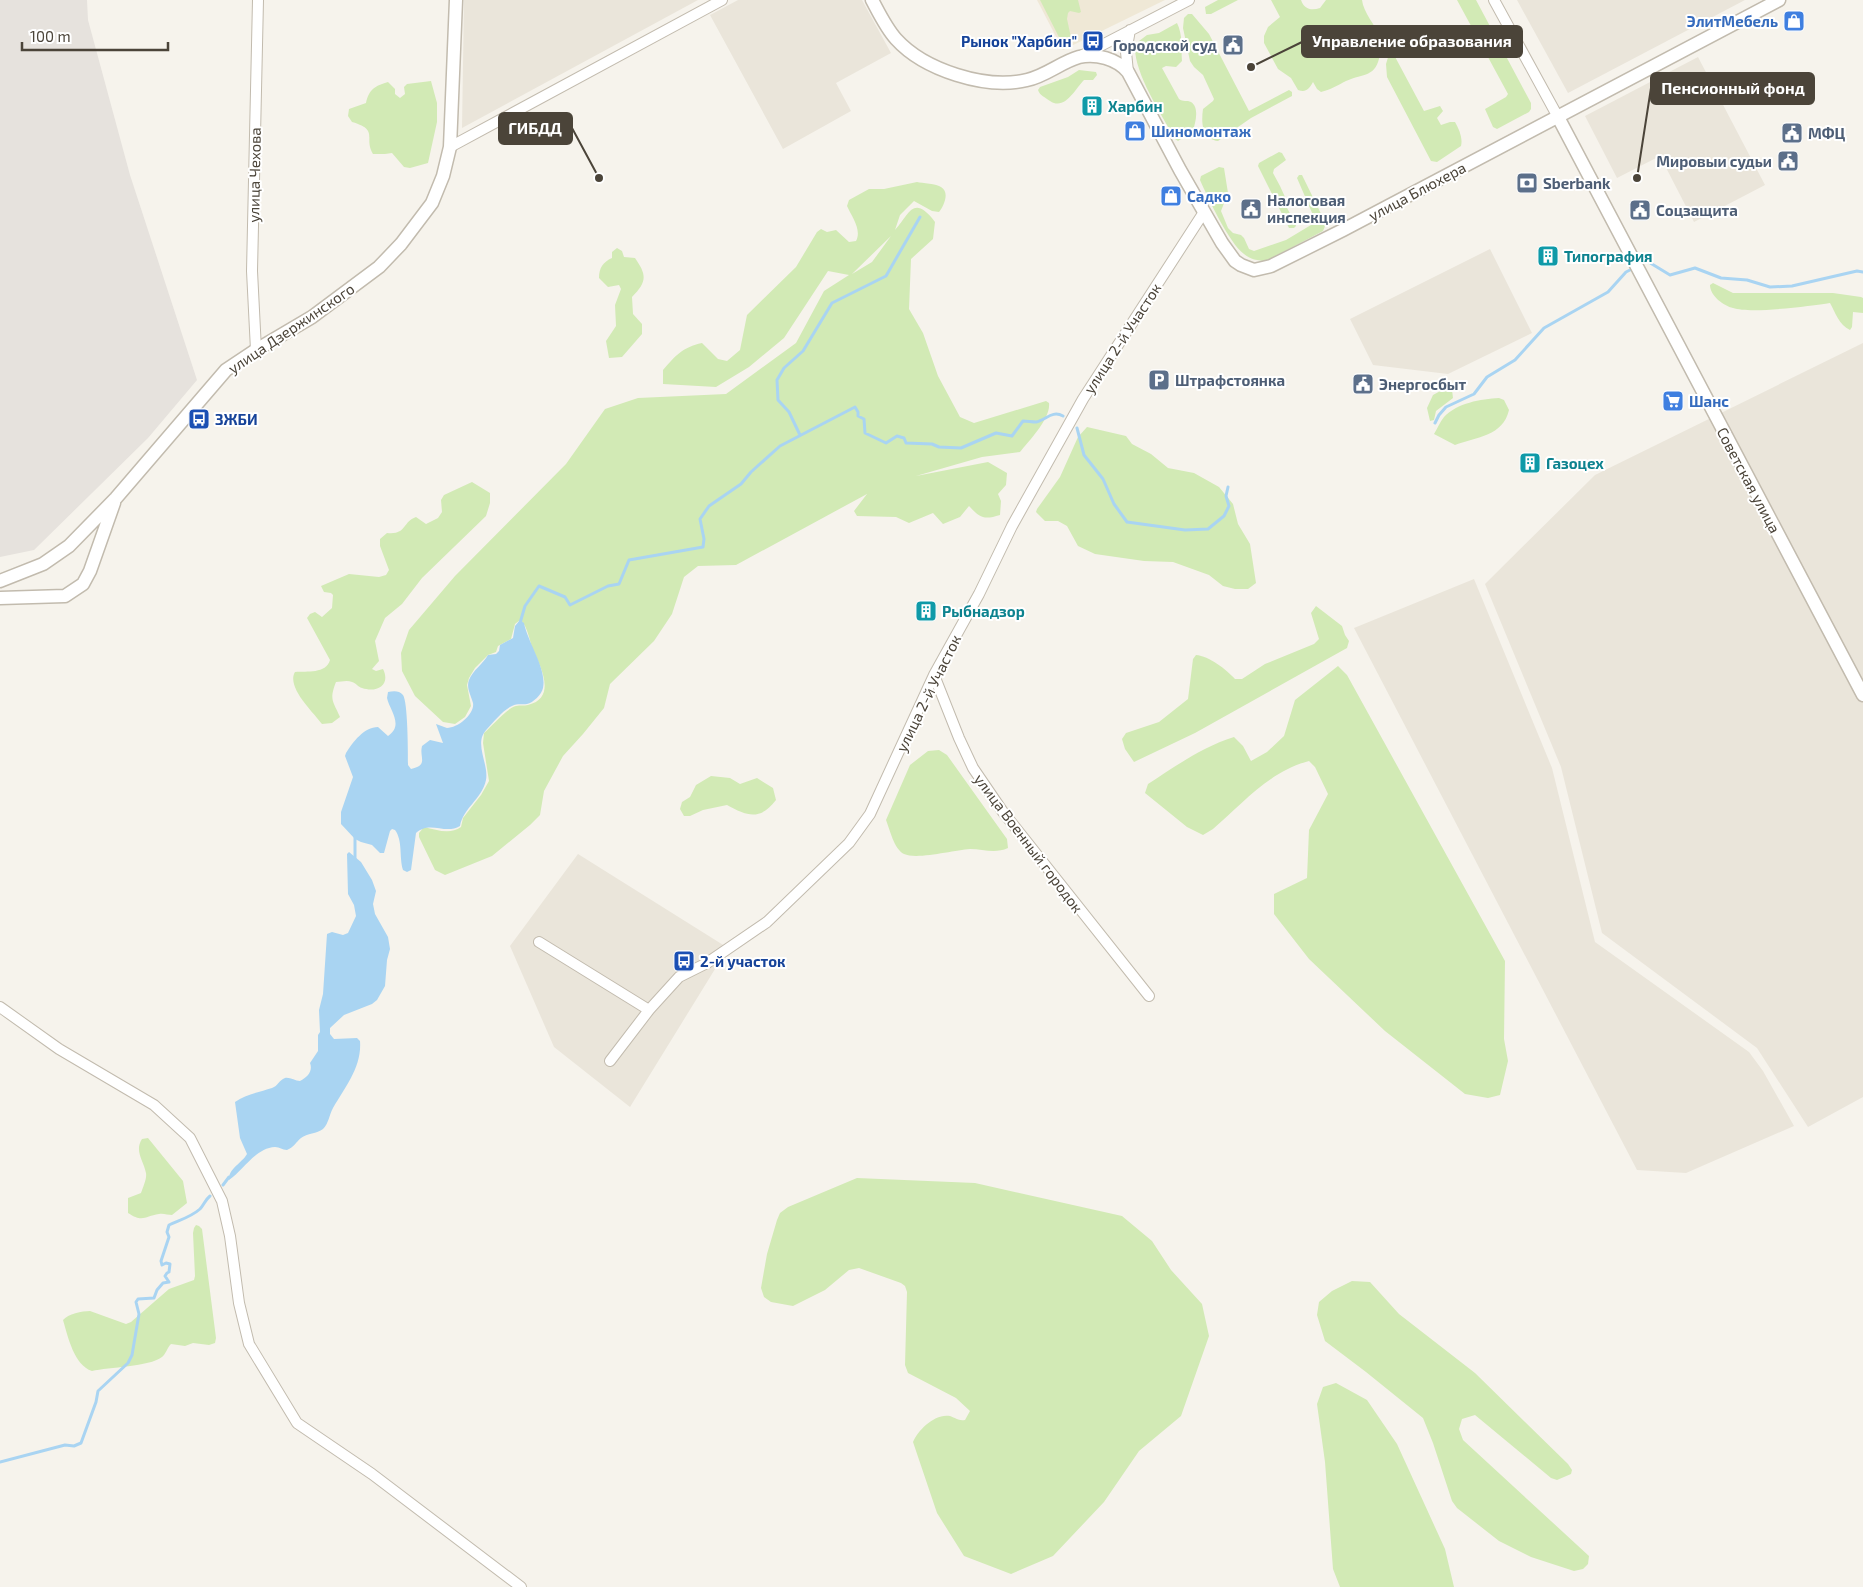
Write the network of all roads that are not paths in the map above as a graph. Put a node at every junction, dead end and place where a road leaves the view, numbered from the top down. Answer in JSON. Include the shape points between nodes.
{"nodes":[{"id":1,"x":258,"y":0,"type":"edge"},
{"id":2,"x":456,"y":0,"type":"edge"},
{"id":3,"x":722,"y":0,"type":"edge"},
{"id":4,"x":872,"y":0,"type":"edge"},
{"id":5,"x":1189,"y":0,"type":"edge"},
{"id":6,"x":1494,"y":0,"type":"edge"},
{"id":7,"x":1779,"y":0,"type":"edge"},
{"id":8,"x":1130,"y":30,"type":"junction"},
{"id":9,"x":1078,"y":58,"type":"junction"},
{"id":10,"x":1128,"y":72,"type":"junction"},
{"id":11,"x":1558,"y":117,"type":"junction"},
{"id":12,"x":450,"y":147,"type":"junction"},
{"id":13,"x":1204,"y":212,"type":"junction"},
{"id":14,"x":256,"y":350,"type":"junction"},
{"id":15,"x":116,"y":498,"type":"junction"},
{"id":16,"x":0,"y":581,"type":"edge"},
{"id":17,"x":0,"y":598,"type":"edge"},
{"id":18,"x":934,"y":675,"type":"junction"},
{"id":19,"x":1863,"y":694,"type":"edge"},
{"id":20,"x":539,"y":942,"type":"dead end"},
{"id":21,"x":1148,"y":996,"type":"dead end"},
{"id":22,"x":0,"y":1007,"type":"edge"},
{"id":23,"x":648,"y":1010,"type":"junction"},
{"id":24,"x":610,"y":1061,"type":"dead end"},
{"id":25,"x":521,"y":1587,"type":"edge"}],
"edges":[{"from":1,"to":14,"type":"street","name":"улица Чехова","via":[[252,271]]},
{"from":2,"to":12,"type":"street","name":"улица Дзержинского"},
{"from":3,"to":12,"type":"street"},
{"from":4,"to":9,"type":"street","via":[[890,31],[904,46],[930,64],[955,74],[1006,83],[1042,76]]},
{"from":5,"to":8,"type":"street"},
{"from":6,"to":11,"type":"street","name":"Советская улица"},
{"from":7,"to":11,"type":"street","name":"улица Блюхера"},
{"from":8,"to":9,"type":"street"},
{"from":8,"to":10,"type":"street","via":[[1126,52]]},
{"from":9,"to":10,"type":"street","name":"улица Блюхера","via":[[1114,61]]},
{"from":10,"to":13,"type":"street","name":"улица Блюхера"},
{"from":11,"to":13,"type":"street","name":"улица Блюхера","via":[[1263,269],[1254,270],[1235,261]]},
{"from":11,"to":19,"type":"street","name":"Советская улица"},
{"from":12,"to":14,"type":"street","name":"улица Дзержинского","via":[[444,176],[432,203],[401,244],[378,267],[312,316]]},
{"from":13,"to":18,"type":"street","name":"улица 2-й Участок","via":[[1083,399]]},
{"from":14,"to":15,"type":"street","name":"улица Дзержинского","via":[[226,370]]},
{"from":15,"to":16,"type":"street","name":"улица Дзержинского","via":[[69,546],[43,564]]},
{"from":15,"to":17,"type":"street","name":"улица Дзержинского","via":[[83,584],[65,596]]},
{"from":18,"to":21,"type":"street","name":"улица Военный городок","via":[[973,768],[1003,812]]},
{"from":18,"to":23,"type":"street","name":"улица 2-й Участок","via":[[870,814],[849,843],[767,922],[679,978]]},
{"from":20,"to":23,"type":"street"},
{"from":22,"to":25,"type":"street","via":[[59,1049],[154,1104],[190,1138],[222,1201],[249,1344],[297,1423],[372,1474]]},
{"from":23,"to":24,"type":"street","name":"улица 2-й Участок"}]}
